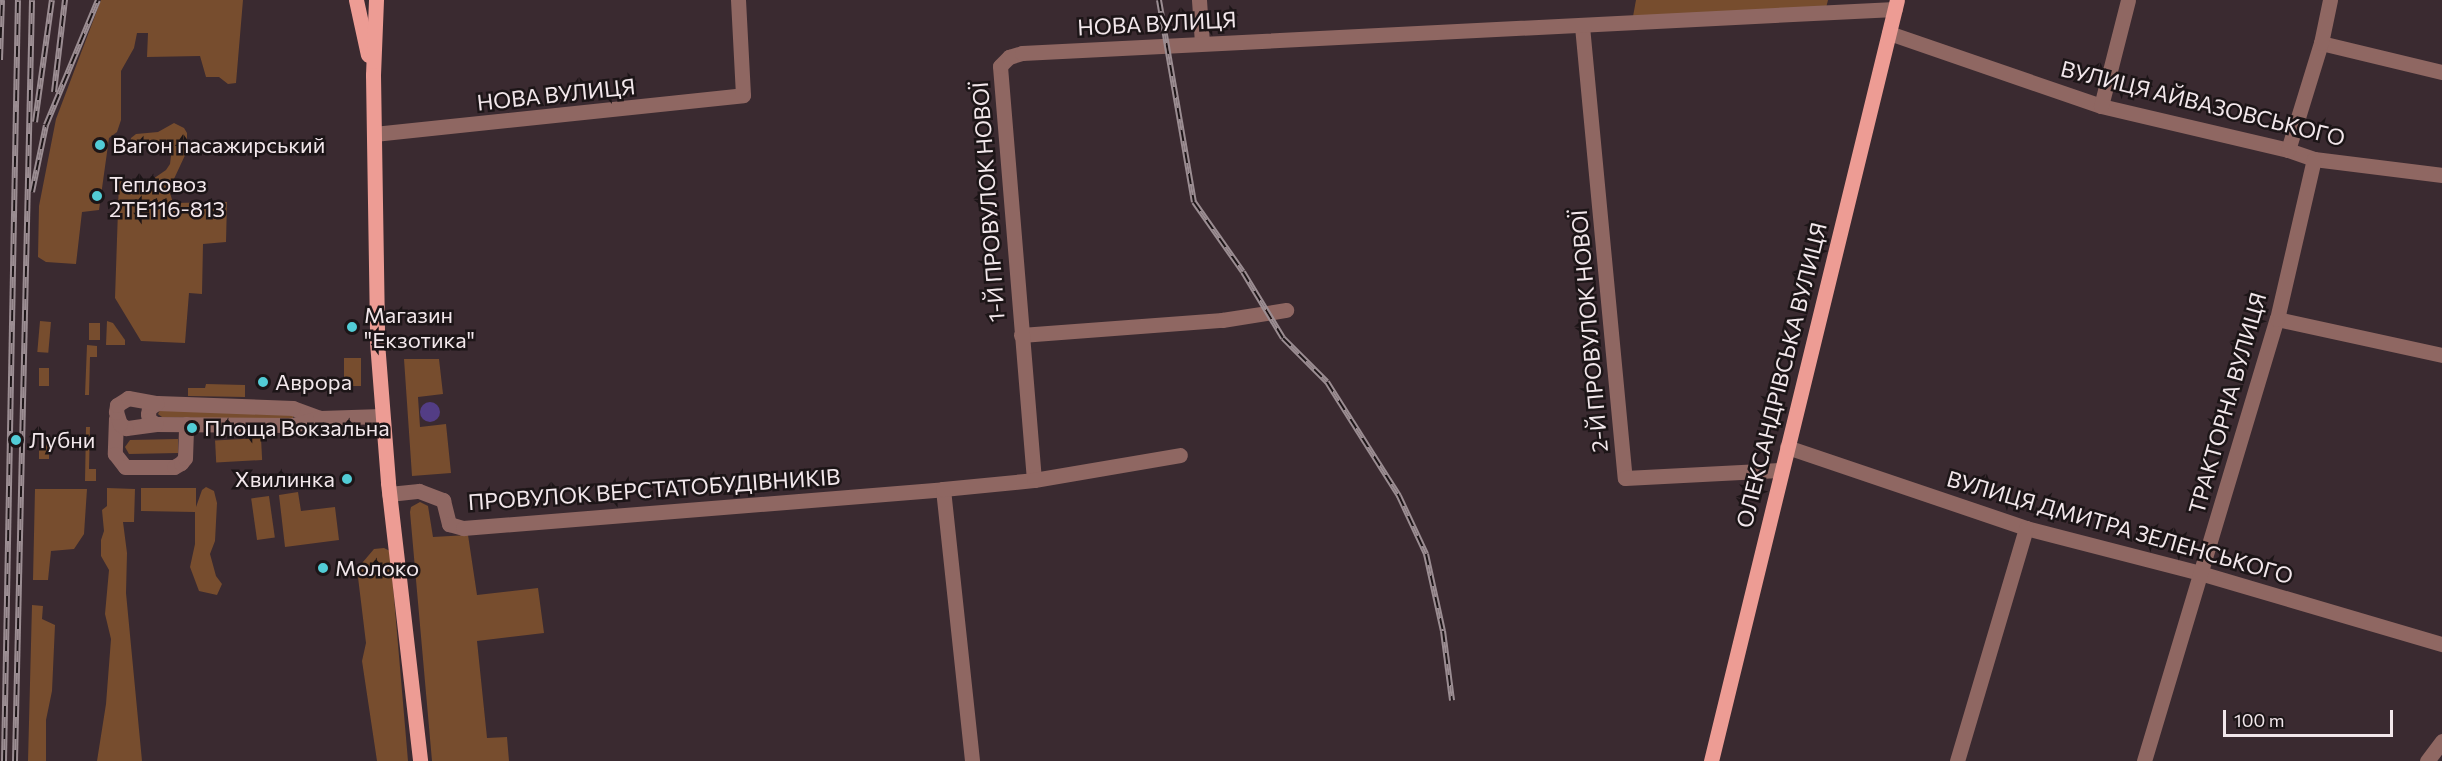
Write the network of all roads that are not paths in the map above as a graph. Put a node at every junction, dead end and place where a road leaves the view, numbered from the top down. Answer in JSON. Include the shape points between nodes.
{"nodes":[{"id":1,"x":356,"y":0,"type":"edge"},
{"id":2,"x":376,"y":0,"type":"edge"},
{"id":3,"x":738,"y":0,"type":"edge"},
{"id":4,"x":1199,"y":0,"type":"edge"},
{"id":5,"x":2128,"y":0,"type":"edge"},
{"id":6,"x":2330,"y":0,"type":"edge"},
{"id":7,"x":1896,"y":5,"type":"edge"},
{"id":8,"x":1582,"y":26,"type":"junction"},
{"id":9,"x":1889,"y":33,"type":"junction"},
{"id":10,"x":1202,"y":43,"type":"junction"},
{"id":11,"x":2321,"y":43,"type":"junction"},
{"id":12,"x":1000,"y":66,"type":"joint"},
{"id":13,"x":2442,"y":72,"type":"edge"},
{"id":14,"x":373,"y":75,"type":"junction"},
{"id":15,"x":2101,"y":106,"type":"junction"},
{"id":16,"x":374,"y":134,"type":"junction"},
{"id":17,"x":2288,"y":150,"type":"junction"},
{"id":18,"x":2314,"y":159,"type":"junction"},
{"id":19,"x":2442,"y":175,"type":"edge"},
{"id":20,"x":1286,"y":309,"type":"dead end"},
{"id":21,"x":2277,"y":319,"type":"junction"},
{"id":22,"x":1021,"y":335,"type":"junction"},
{"id":23,"x":2442,"y":355,"type":"edge"},
{"id":24,"x":157,"y":404,"type":"junction"},
{"id":25,"x":382,"y":416,"type":"junction"},
{"id":26,"x":320,"y":417,"type":"junction"},
{"id":27,"x":116,"y":418,"type":"junction"},
{"id":28,"x":156,"y":424,"type":"junction"},
{"id":29,"x":186,"y":424,"type":"junction"},
{"id":30,"x":1787,"y":447,"type":"junction"},
{"id":31,"x":1180,"y":455,"type":"dead end"},
{"id":32,"x":1780,"y":470,"type":"junction"},
{"id":33,"x":1034,"y":480,"type":"junction"},
{"id":34,"x":943,"y":489,"type":"junction"},
{"id":35,"x":389,"y":494,"type":"junction"},
{"id":36,"x":2026,"y":528,"type":"junction"},
{"id":37,"x":2200,"y":573,"type":"junction"},
{"id":38,"x":2442,"y":644,"type":"edge"},
{"id":39,"x":2442,"y":741,"type":"edge"},
{"id":40,"x":2433,"y":759,"type":"edge"},
{"id":41,"x":420,"y":761,"type":"edge"},
{"id":42,"x":972,"y":761,"type":"edge"},
{"id":43,"x":1711,"y":761,"type":"edge"},
{"id":44,"x":1957,"y":761,"type":"edge"},
{"id":45,"x":2144,"y":761,"type":"edge"}],
"edges":[{"from":1,"to":14,"type":"main road"},
{"from":2,"to":14,"type":"main road"},
{"from":3,"to":16,"type":"street","name":"НОВА ВУЛИЦЯ","via":[[743,95]]},
{"from":4,"to":10,"type":"street"},
{"from":5,"to":15,"type":"street"},
{"from":6,"to":11,"type":"street"},
{"from":7,"to":8,"type":"street","name":"НОВА ВУЛИЦЯ"},
{"from":7,"to":9,"type":"main road","name":"ОЛЕКСАНДРІВСЬКА ВУЛИЦЯ"},
{"from":8,"to":10,"type":"street","name":"НОВА ВУЛИЦЯ"},
{"from":8,"to":32,"type":"street","name":"2-Й ПРОВУЛОК НОВОЇ","via":[[1625,478]]},
{"from":9,"to":15,"type":"street","name":"ВУЛИЦЯ АЙВАЗОВСЬКОГО"},
{"from":9,"to":30,"type":"main road","name":"ОЛЕКСАНДРІВСЬКА ВУЛИЦЯ"},
{"from":10,"to":12,"type":"street","name":"НОВА ВУЛИЦЯ","via":[[1022,53],[1009,57]]},
{"from":11,"to":13,"type":"street"},
{"from":11,"to":17,"type":"street"},
{"from":12,"to":22,"type":"street","name":"1-Й ПРОВУЛОК НОВОЇ"},
{"from":14,"to":16,"type":"main road"},
{"from":15,"to":17,"type":"street","name":"ВУЛИЦЯ АЙВАЗОВСЬКОГО"},
{"from":16,"to":25,"type":"main road"},
{"from":17,"to":18,"type":"street","name":"ВУЛИЦЯ АЙВАЗОВСЬКОГО"},
{"from":18,"to":19,"type":"street","name":"ВУЛИЦЯ АЙВАЗОВСЬКОГО"},
{"from":18,"to":21,"type":"street","name":"ТРАКТОРНА ВУЛИЦЯ"},
{"from":20,"to":22,"type":"street","name":"1-Й ПРОВУЛОК НОВОЇ","via":[[1222,320]]},
{"from":21,"to":23,"type":"street"},
{"from":21,"to":37,"type":"street","name":"ТРАКТОРНА ВУЛИЦЯ"},
{"from":22,"to":33,"type":"street","name":"1-Й ПРОВУЛОК НОВОЇ"},
{"from":24,"to":26,"type":"street","via":[[293,408]]},
{"from":24,"to":27,"type":"street","via":[[128,398],[117,405]]},
{"from":24,"to":28,"type":"street","via":[[149,408],[148,414]]},
{"from":25,"to":26,"type":"street"},
{"from":25,"to":35,"type":"main road"},
{"from":26,"to":29,"type":"street","via":[[293,425]]},
{"from":27,"to":28,"type":"street","via":[[126,428]]},
{"from":27,"to":29,"type":"street","via":[[116,454],[125,467],[174,467],[181,463],[185,458]]},
{"from":28,"to":29,"type":"street"},
{"from":30,"to":32,"type":"main road","name":"ОЛЕКСАНДРІВСЬКА ВУЛИЦЯ"},
{"from":30,"to":36,"type":"street","name":"ВУЛИЦЯ ДМИТРА ЗЕЛЕНСЬКОГО"},
{"from":31,"to":33,"type":"street","name":"ПРОВУЛОК ВЕРСТАТОБУДІВНИКІВ"},
{"from":32,"to":43,"type":"main road","name":"ОЛЕКСАНДРІВСЬКА ВУЛИЦЯ"},
{"from":33,"to":34,"type":"street","name":"ПРОВУЛОК ВЕРСТАТОБУДІВНИКІВ"},
{"from":34,"to":35,"type":"street","name":"ПРОВУЛОК ВЕРСТАТОБУДІВНИКІВ","via":[[463,528],[449,524],[443,500],[419,491]]},
{"from":34,"to":42,"type":"street"},
{"from":35,"to":41,"type":"main road"},
{"from":36,"to":37,"type":"street","name":"ВУЛИЦЯ ДМИТРА ЗЕЛЕНСЬКОГО"},
{"from":36,"to":44,"type":"street"},
{"from":37,"to":38,"type":"street","name":"ВУЛИЦЯ ДМИТРА ЗЕЛЕНСЬКОГО"},
{"from":37,"to":45,"type":"street","name":"ТРАКТОРНА ВУЛИЦЯ"},
{"from":39,"to":40,"type":"street"}]}
